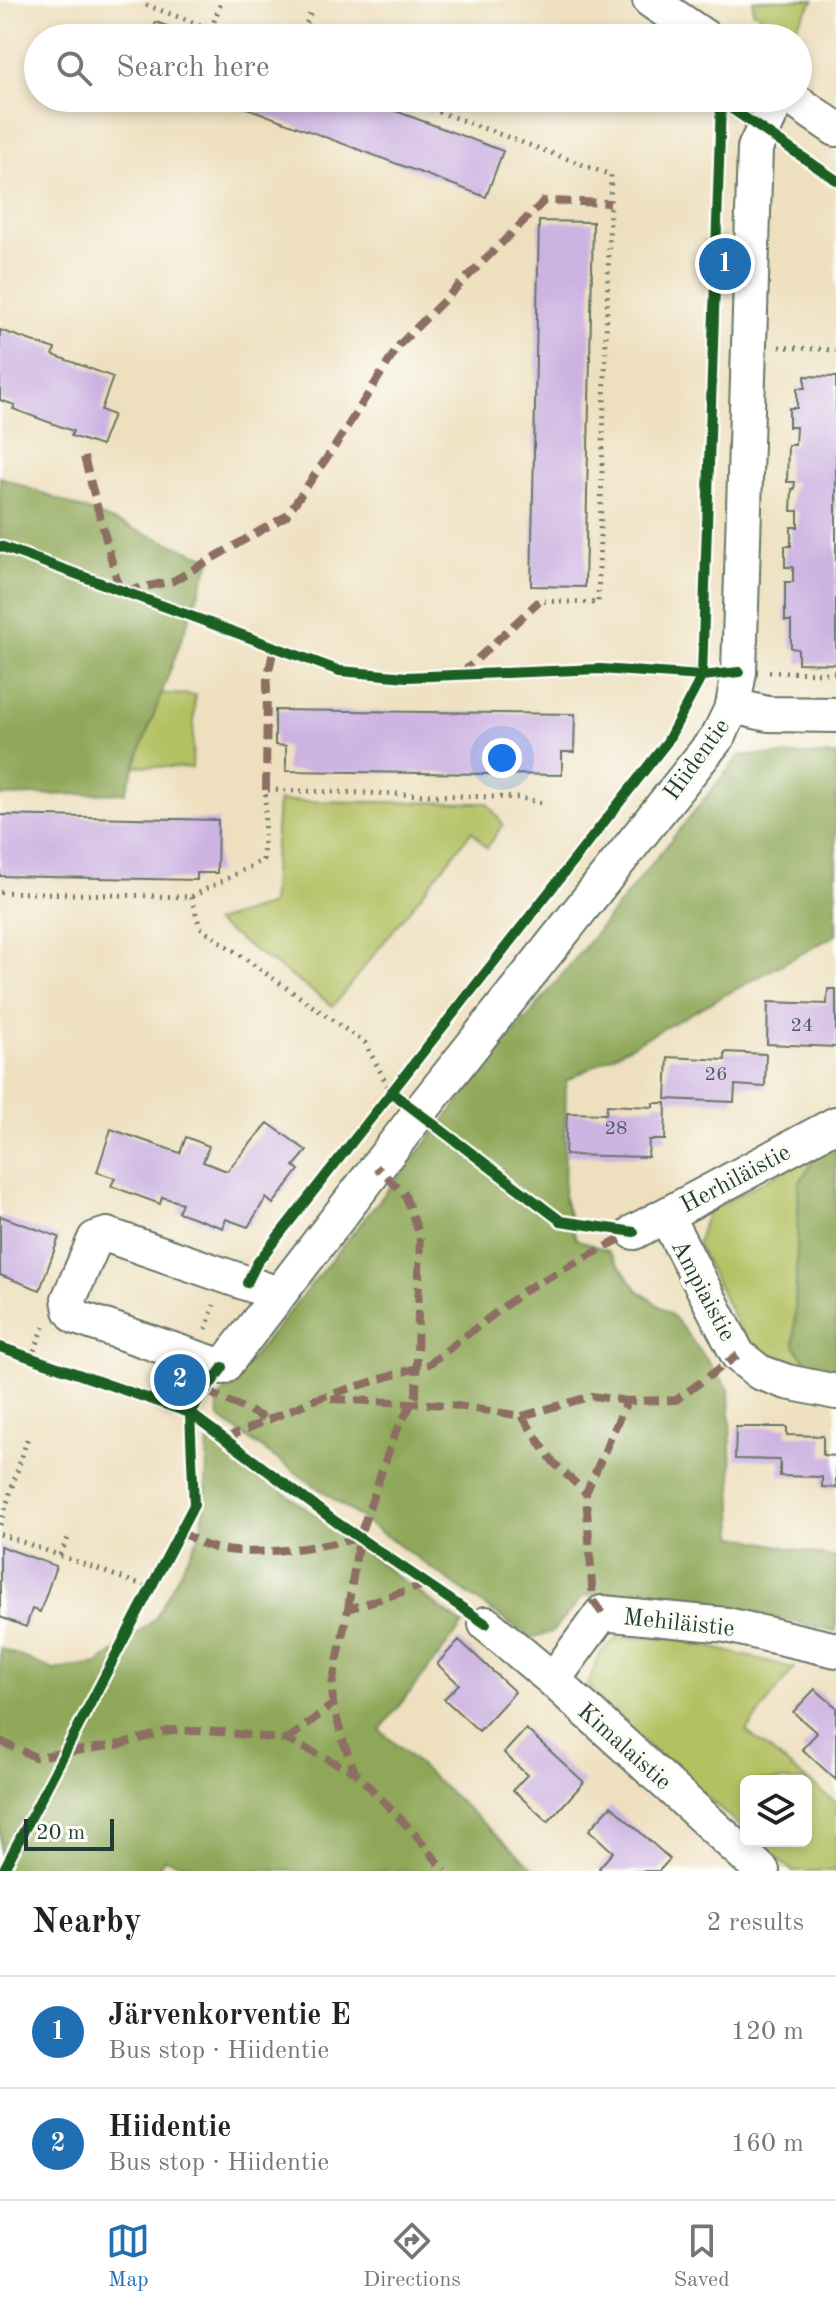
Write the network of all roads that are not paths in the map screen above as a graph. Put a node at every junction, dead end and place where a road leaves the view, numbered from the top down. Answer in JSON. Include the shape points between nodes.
{"nodes":[{"id":1,"x":650,"y":0,"type":"edge"},
{"id":2,"x":685,"y":24,"type":"edge"},
{"id":3,"x":772,"y":112,"type":"edge"},
{"id":4,"x":811,"y":112,"type":"edge"},
{"id":5,"x":836,"y":129,"type":"edge"},
{"id":6,"x":733,"y":706,"type":"junction"},
{"id":7,"x":836,"y":715,"type":"edge"},
{"id":8,"x":836,"y":1124,"type":"edge"},
{"id":9,"x":666,"y":1216,"type":"junction"},
{"id":10,"x":634,"y":1232,"type":"dead end"},
{"id":11,"x":278,"y":1294,"type":"junction"},
{"id":12,"x":836,"y":1392,"type":"edge"},
{"id":13,"x":486,"y":1624,"type":"dead end"},
{"id":14,"x":836,"y":1650,"type":"edge"},
{"id":15,"x":553,"y":1680,"type":"junction"},
{"id":16,"x":762,"y":1871,"type":"edge"}],
"edges":[{"from":1,"to":2,"type":"street"},
{"from":3,"to":6,"type":"street","name":"Hiidentie","via":[[755,148],[739,672]]},
{"from":4,"to":5,"type":"street"},
{"from":6,"to":7,"type":"street","via":[[768,714]]},
{"from":6,"to":11,"type":"street","name":"Hiidentie","via":[[719,735]]},
{"from":8,"to":9,"type":"street","name":"Herhiläistie"},
{"from":9,"to":10,"type":"street","name":"Herhiläistie"},
{"from":9,"to":12,"type":"street","name":"Ampiaistie","via":[[738,1355],[759,1372]]},
{"from":11,"to":11,"type":"street","name":"Hiidentie","via":[[107,1235],[90,1247],[69,1299],[76,1317],[223,1367]]},
{"from":13,"to":15,"type":"street","name":"Kimalaistie"},
{"from":14,"to":15,"type":"street","name":"Mehiläistie","via":[[727,1625],[602,1613]]},
{"from":15,"to":16,"type":"street","name":"Kimalaistie"}]}
